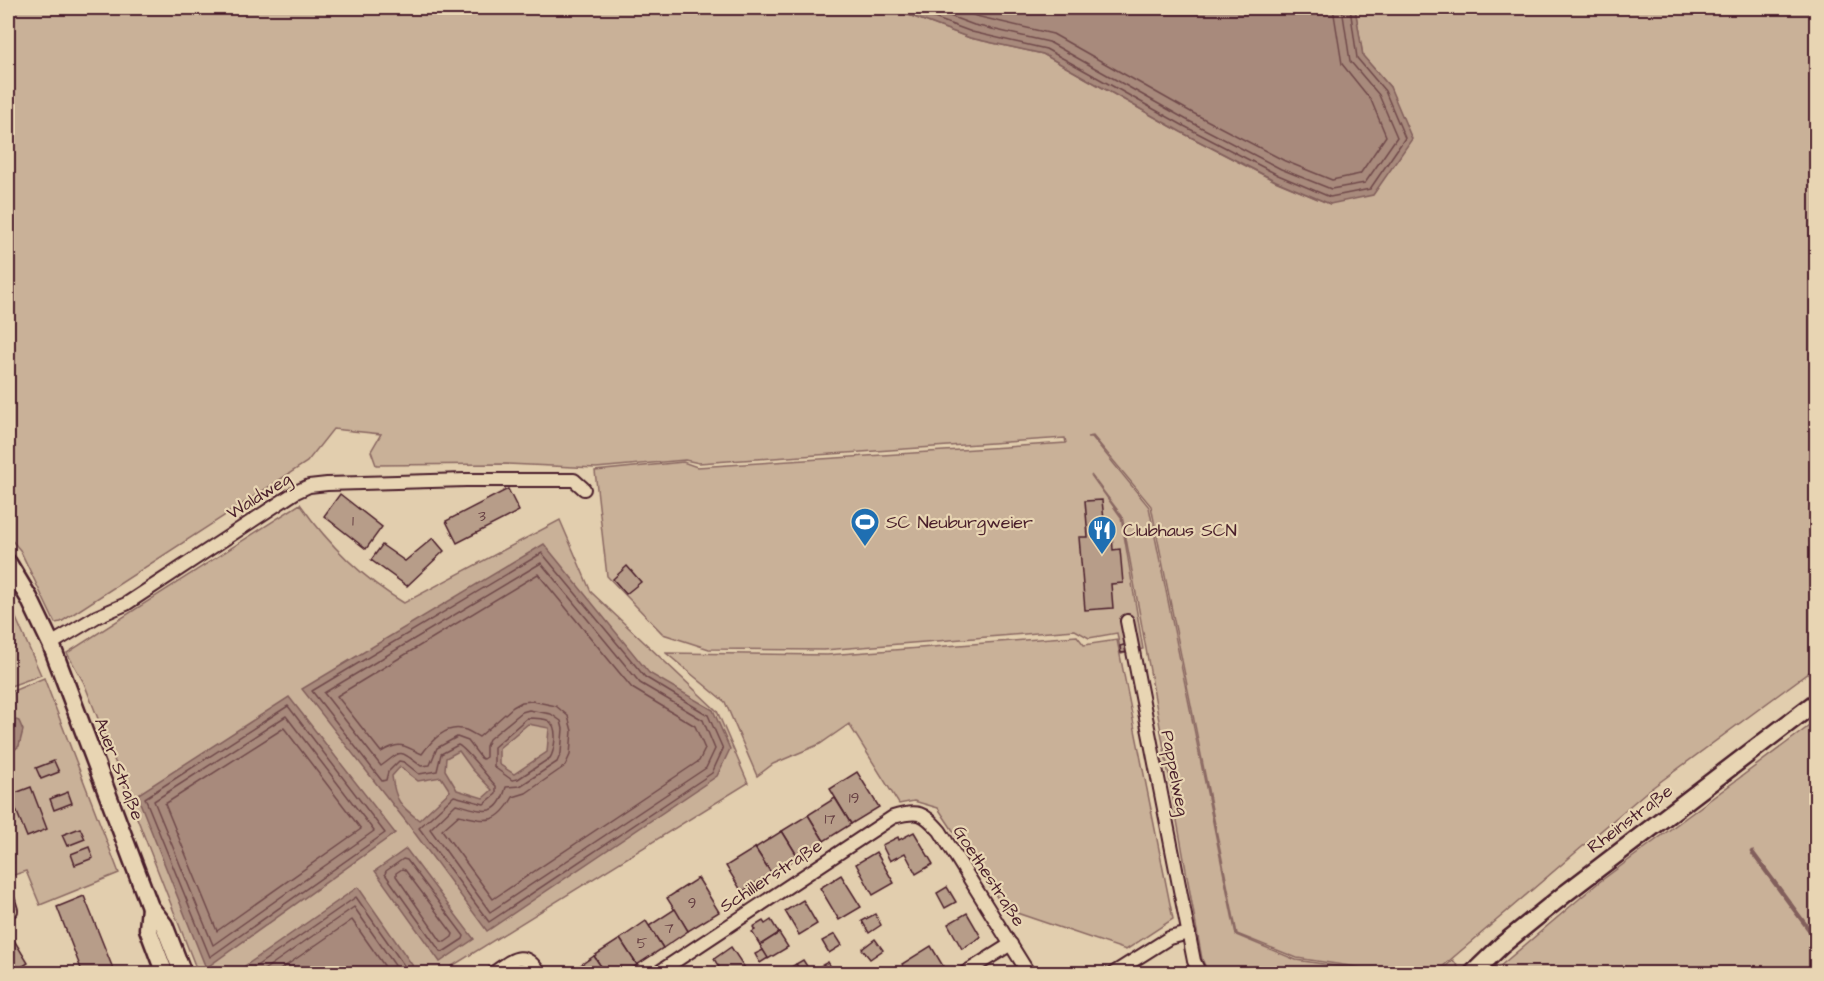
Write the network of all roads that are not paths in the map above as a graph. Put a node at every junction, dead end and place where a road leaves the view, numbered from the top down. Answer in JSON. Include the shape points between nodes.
{"nodes":[{"id":1,"x":584,"y":489,"type":"dead end"},
{"id":2,"x":8,"y":562,"type":"edge"},
{"id":3,"x":1126,"y":621,"type":"dead end"},
{"id":4,"x":51,"y":644,"type":"junction"},
{"id":5,"x":1816,"y":702,"type":"edge"},
{"id":6,"x":908,"y":813,"type":"joint"},
{"id":7,"x":8,"y":900,"type":"edge"},
{"id":8,"x":150,"y":907,"type":"junction"},
{"id":9,"x":8,"y":912,"type":"edge"},
{"id":10,"x":1189,"y":933,"type":"junction"},
{"id":11,"x":1011,"y":944,"type":"junction"},
{"id":12,"x":165,"y":974,"type":"edge"},
{"id":13,"x":183,"y":974,"type":"edge"},
{"id":14,"x":492,"y":974,"type":"edge"},
{"id":15,"x":540,"y":974,"type":"edge"},
{"id":16,"x":656,"y":974,"type":"edge"},
{"id":17,"x":963,"y":974,"type":"edge"},
{"id":18,"x":1029,"y":974,"type":"edge"},
{"id":19,"x":1112,"y":974,"type":"edge"},
{"id":20,"x":1200,"y":974,"type":"edge"},
{"id":21,"x":1472,"y":974,"type":"edge"}],
"edges":[{"from":1,"to":4,"type":"street","name":"Waldweg","via":[[574,480],[309,486],[126,604]]},
{"from":2,"to":4,"type":"main road","name":"Auer Straße"},
{"from":3,"to":10,"type":"street","name":"Pappelweg"},
{"from":4,"to":8,"type":"main road","name":"Auer Straße"},
{"from":5,"to":21,"type":"main road","name":"Rheinstraße","via":[[1566,893]]},
{"from":6,"to":11,"type":"street","name":"Goethestraße","via":[[927,816],[940,831]]},
{"from":6,"to":16,"type":"street","name":"Schillerstraße","via":[[893,818]]},
{"from":7,"to":9,"type":"street"},
{"from":8,"to":12,"type":"main road","name":"Auer Straße","via":[[148,929]]},
{"from":8,"to":13,"type":"main road","name":"Auer Straße","via":[[164,925]]},
{"from":10,"to":19,"type":"street","via":[[1169,938]]},
{"from":10,"to":20,"type":"street","name":"Pappelweg"},
{"from":11,"to":17,"type":"street"},
{"from":11,"to":18,"type":"street","name":"Goethestraße"},
{"from":14,"to":15,"type":"street","via":[[520,958],[528,959]]}]}
